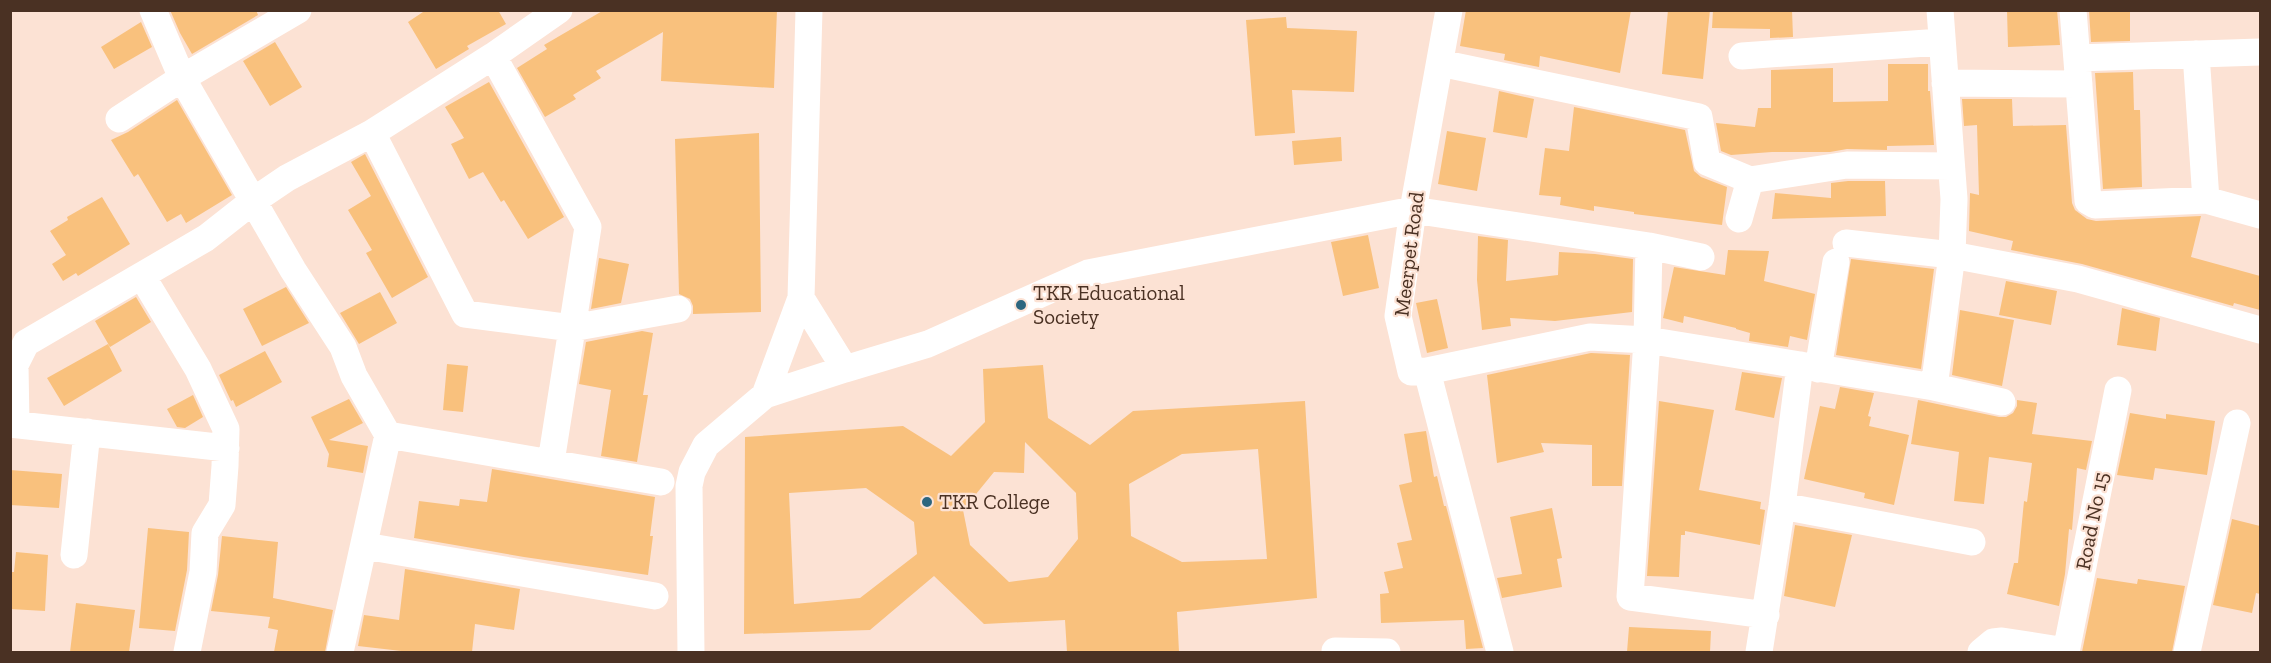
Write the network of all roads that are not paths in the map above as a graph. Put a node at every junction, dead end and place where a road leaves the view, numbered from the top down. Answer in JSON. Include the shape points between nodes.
{"nodes":[{"id":1,"x":153,"y":10,"type":"edge"},
{"id":2,"x":298,"y":10,"type":"edge"},
{"id":3,"x":559,"y":10,"type":"edge"},
{"id":4,"x":809,"y":10,"type":"edge"},
{"id":5,"x":1449,"y":10,"type":"edge"},
{"id":6,"x":1940,"y":10,"type":"edge"},
{"id":7,"x":2073,"y":10,"type":"edge"},
{"id":8,"x":1941,"y":42,"type":"junction"},
{"id":9,"x":2260,"y":52,"type":"edge"},
{"id":10,"x":2196,"y":54,"type":"junction"},
{"id":11,"x":493,"y":56,"type":"junction"},
{"id":12,"x":1742,"y":56,"type":"dead end"},
{"id":13,"x":1440,"y":63,"type":"junction"},
{"id":14,"x":2078,"y":71,"type":"junction"},
{"id":15,"x":182,"y":78,"type":"junction"},
{"id":16,"x":1945,"y":83,"type":"junction"},
{"id":17,"x":119,"y":119,"type":"dead end"},
{"id":18,"x":372,"y":133,"type":"junction"},
{"id":19,"x":1952,"y":166,"type":"junction"},
{"id":20,"x":1750,"y":180,"type":"junction"},
{"id":21,"x":2206,"y":200,"type":"junction"},
{"id":22,"x":253,"y":201,"type":"junction"},
{"id":23,"x":1413,"y":210,"type":"junction"},
{"id":24,"x":2260,"y":215,"type":"edge"},
{"id":25,"x":1739,"y":219,"type":"dead end"},
{"id":26,"x":1649,"y":246,"type":"junction"},
{"id":27,"x":1952,"y":255,"type":"junction"},
{"id":28,"x":1701,"y":257,"type":"dead end"},
{"id":29,"x":142,"y":276,"type":"junction"},
{"id":30,"x":801,"y":298,"type":"junction"},
{"id":31,"x":678,"y":309,"type":"dead end"},
{"id":32,"x":572,"y":328,"type":"junction"},
{"id":33,"x":2260,"y":330,"type":"edge"},
{"id":34,"x":1647,"y":340,"type":"junction"},
{"id":35,"x":1809,"y":367,"type":"junction"},
{"id":36,"x":845,"y":369,"type":"junction"},
{"id":37,"x":1427,"y":371,"type":"junction"},
{"id":38,"x":1934,"y":387,"type":"junction"},
{"id":39,"x":2118,"y":390,"type":"dead end"},
{"id":40,"x":765,"y":395,"type":"junction"},
{"id":41,"x":2002,"y":402,"type":"dead end"},
{"id":42,"x":2237,"y":423,"type":"dead end"},
{"id":43,"x":13,"y":424,"type":"edge"},
{"id":44,"x":87,"y":432,"type":"junction"},
{"id":45,"x":388,"y":435,"type":"junction"},
{"id":46,"x":226,"y":448,"type":"junction"},
{"id":47,"x":551,"y":462,"type":"junction"},
{"id":48,"x":661,"y":482,"type":"dead end"},
{"id":49,"x":1782,"y":506,"type":"junction"},
{"id":50,"x":1972,"y":542,"type":"dead end"},
{"id":51,"x":365,"y":546,"type":"junction"},
{"id":52,"x":74,"y":555,"type":"dead end"},
{"id":53,"x":655,"y":596,"type":"dead end"},
{"id":54,"x":1766,"y":615,"type":"junction"},
{"id":55,"x":1335,"y":651,"type":"edge"},
{"id":56,"x":186,"y":652,"type":"edge"},
{"id":57,"x":340,"y":652,"type":"edge"},
{"id":58,"x":691,"y":652,"type":"edge"},
{"id":59,"x":1387,"y":652,"type":"edge"},
{"id":60,"x":1500,"y":652,"type":"edge"},
{"id":61,"x":1759,"y":652,"type":"edge"},
{"id":62,"x":1981,"y":652,"type":"edge"},
{"id":63,"x":2066,"y":652,"type":"edge"},
{"id":64,"x":2187,"y":652,"type":"edge"}],
"edges":[{"from":1,"to":15,"type":"street"},
{"from":2,"to":15,"type":"street"},
{"from":3,"to":11,"type":"street"},
{"from":4,"to":30,"type":"street"},
{"from":5,"to":13,"type":"street","name":"Meerpet Road"},
{"from":6,"to":8,"type":"street"},
{"from":7,"to":14,"type":"street"},
{"from":8,"to":12,"type":"street"},
{"from":8,"to":16,"type":"street"},
{"from":9,"to":10,"type":"street"},
{"from":10,"to":14,"type":"street"},
{"from":10,"to":21,"type":"street"},
{"from":11,"to":18,"type":"street"},
{"from":11,"to":32,"type":"street","via":[[588,227]]},
{"from":13,"to":20,"type":"street","via":[[1699,117],[1707,162]]},
{"from":13,"to":23,"type":"street","name":"Meerpet Road"},
{"from":14,"to":16,"type":"street"},
{"from":14,"to":21,"type":"street","via":[[2088,201],[2096,205]]},
{"from":15,"to":17,"type":"street"},
{"from":15,"to":22,"type":"street"},
{"from":16,"to":19,"type":"street"},
{"from":18,"to":22,"type":"street","via":[[287,178]]},
{"from":18,"to":32,"type":"street","via":[[465,314]]},
{"from":19,"to":20,"type":"street","via":[[1847,165]]},
{"from":19,"to":27,"type":"street"},
{"from":20,"to":25,"type":"street"},
{"from":21,"to":24,"type":"street"},
{"from":22,"to":29,"type":"street","via":[[206,238]]},
{"from":22,"to":45,"type":"street","via":[[343,347],[354,376]]},
{"from":23,"to":26,"type":"street"},
{"from":23,"to":36,"type":"street","via":[[1088,273],[928,344]]},
{"from":23,"to":37,"type":"street","name":"Meerpet Road","via":[[1398,316],[1411,372]]},
{"from":26,"to":28,"type":"street"},
{"from":26,"to":34,"type":"street"},
{"from":27,"to":33,"type":"street","via":[[2078,279]]},
{"from":27,"to":35,"type":"street","via":[[1841,253]]},
{"from":27,"to":38,"type":"street"},
{"from":29,"to":43,"type":"street","via":[[26,343],[15,364]]},
{"from":29,"to":46,"type":"street","via":[[198,369],[226,429]]},
{"from":30,"to":36,"type":"street"},
{"from":30,"to":40,"type":"street"},
{"from":31,"to":32,"type":"street"},
{"from":32,"to":47,"type":"street"},
{"from":34,"to":35,"type":"street"},
{"from":34,"to":37,"type":"street","via":[[1590,337]]},
{"from":34,"to":54,"type":"street","via":[[1630,597]]},
{"from":35,"to":38,"type":"street"},
{"from":35,"to":49,"type":"street"},
{"from":36,"to":40,"type":"street"},
{"from":37,"to":60,"type":"street"},
{"from":38,"to":41,"type":"street"},
{"from":39,"to":63,"type":"street","name":"Road No 15"},
{"from":40,"to":58,"type":"street","via":[[706,444],[692,472]]},
{"from":42,"to":64,"type":"street"},
{"from":43,"to":44,"type":"street"},
{"from":44,"to":46,"type":"street"},
{"from":44,"to":52,"type":"street"},
{"from":45,"to":47,"type":"street"},
{"from":45,"to":51,"type":"street"},
{"from":46,"to":56,"type":"street","via":[[222,505],[205,533],[203,572]]},
{"from":47,"to":48,"type":"street"},
{"from":49,"to":50,"type":"street"},
{"from":49,"to":54,"type":"street"},
{"from":51,"to":53,"type":"street"},
{"from":51,"to":57,"type":"street"},
{"from":54,"to":61,"type":"street"},
{"from":55,"to":59,"type":"street"},
{"from":62,"to":63,"type":"street","via":[[1993,642],[2002,641]]}]}
